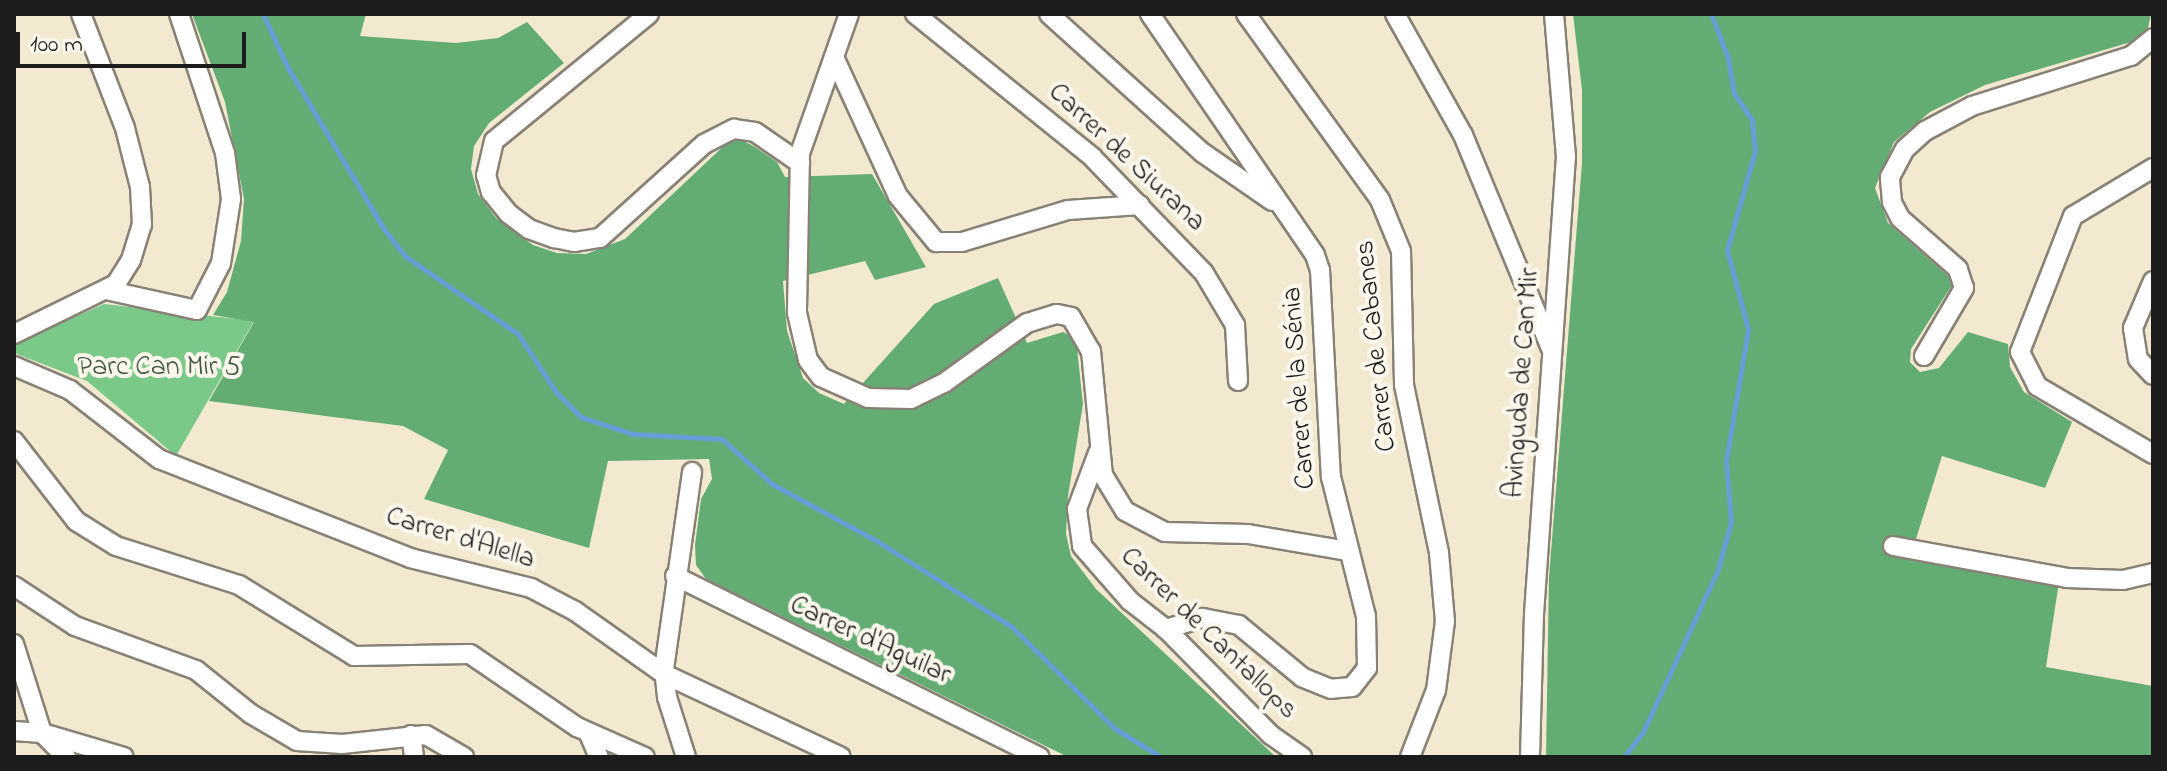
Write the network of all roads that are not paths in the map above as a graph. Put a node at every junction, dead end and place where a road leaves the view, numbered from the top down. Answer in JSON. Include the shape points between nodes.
{"nodes":[{"id":1,"x":81,"y":14,"type":"edge"},
{"id":2,"x":179,"y":14,"type":"edge"},
{"id":3,"x":649,"y":14,"type":"edge"},
{"id":4,"x":849,"y":14,"type":"edge"},
{"id":5,"x":915,"y":14,"type":"edge"},
{"id":6,"x":1049,"y":14,"type":"edge"},
{"id":7,"x":1150,"y":14,"type":"edge"},
{"id":8,"x":1246,"y":14,"type":"edge"},
{"id":9,"x":1395,"y":14,"type":"edge"},
{"id":10,"x":1554,"y":14,"type":"edge"},
{"id":11,"x":2153,"y":38,"type":"edge"},
{"id":12,"x":834,"y":57,"type":"junction"},
{"id":13,"x":800,"y":163,"type":"junction"},
{"id":14,"x":2153,"y":168,"type":"edge"},
{"id":15,"x":1140,"y":205,"type":"junction"},
{"id":16,"x":1277,"y":205,"type":"junction"},
{"id":17,"x":2153,"y":281,"type":"edge"},
{"id":18,"x":106,"y":290,"type":"junction"},
{"id":19,"x":14,"y":334,"type":"edge"},
{"id":20,"x":1552,"y":351,"type":"junction"},
{"id":21,"x":1924,"y":356,"type":"dead end"},
{"id":22,"x":14,"y":366,"type":"edge"},
{"id":23,"x":2153,"y":375,"type":"edge"},
{"id":24,"x":1238,"y":381,"type":"dead end"},
{"id":25,"x":14,"y":441,"type":"edge"},
{"id":26,"x":1098,"y":453,"type":"junction"},
{"id":27,"x":2153,"y":454,"type":"edge"},
{"id":28,"x":692,"y":472,"type":"dead end"},
{"id":29,"x":1893,"y":546,"type":"dead end"},
{"id":30,"x":1349,"y":551,"type":"junction"},
{"id":31,"x":2153,"y":573,"type":"edge"},
{"id":32,"x":675,"y":576,"type":"junction"},
{"id":33,"x":14,"y":586,"type":"edge"},
{"id":34,"x":1166,"y":629,"type":"junction"},
{"id":35,"x":14,"y":644,"type":"edge"},
{"id":36,"x":664,"y":674,"type":"junction"},
{"id":37,"x":14,"y":731,"type":"edge"},
{"id":38,"x":42,"y":733,"type":"junction"},
{"id":39,"x":589,"y":734,"type":"junction"},
{"id":40,"x":411,"y":735,"type":"junction"},
{"id":41,"x":66,"y":757,"type":"edge"},
{"id":42,"x":124,"y":757,"type":"edge"},
{"id":43,"x":414,"y":757,"type":"edge"},
{"id":44,"x":464,"y":757,"type":"edge"},
{"id":45,"x":599,"y":757,"type":"edge"},
{"id":46,"x":645,"y":757,"type":"edge"},
{"id":47,"x":686,"y":757,"type":"edge"},
{"id":48,"x":841,"y":757,"type":"edge"},
{"id":49,"x":1040,"y":757,"type":"edge"},
{"id":50,"x":1302,"y":757,"type":"edge"},
{"id":51,"x":1410,"y":757,"type":"edge"},
{"id":52,"x":1530,"y":757,"type":"edge"}],
"edges":[{"from":1,"to":18,"type":"street","via":[[125,128],[144,210],[131,260]]},
{"from":2,"to":18,"type":"street","via":[[225,153],[231,199],[221,263],[197,310]]},
{"from":3,"to":13,"type":"street","via":[[494,141],[486,175],[509,214],[554,238],[600,238],[704,144],[734,129],[755,132]]},
{"from":4,"to":12,"type":"street"},
{"from":5,"to":15,"type":"street","name":"Carrer de Siurana","via":[[1060,129]]},
{"from":6,"to":16,"type":"street","via":[[1203,153]]},
{"from":7,"to":16,"type":"street","name":"Carrer de la Sénia"},
{"from":8,"to":51,"type":"street","name":"Carrer de Cabanes","via":[[1380,200],[1401,251],[1404,385],[1439,553],[1445,621],[1436,690]]},
{"from":9,"to":20,"type":"street","via":[[1463,135]]},
{"from":10,"to":20,"type":"street","name":"Avinguda de Can Mir","via":[[1566,157]]},
{"from":11,"to":21,"type":"street","via":[[2131,56],[1972,106],[1925,131],[1905,149],[1890,177],[1892,202],[1900,218],[1958,269],[1964,288]]},
{"from":12,"to":13,"type":"street"},
{"from":12,"to":15,"type":"street","via":[[898,196],[936,242],[962,242],[1068,210]]},
{"from":13,"to":26,"type":"street","via":[[797,313],[808,360],[821,377],[868,398],[911,399],[944,383],[1027,323],[1057,314],[1071,317],[1091,351]]},
{"from":14,"to":27,"type":"street","via":[[2073,216],[2020,352],[2037,386]]},
{"from":15,"to":24,"type":"street","name":"Carrer de Siurana","via":[[1227,304],[1237,339]]},
{"from":16,"to":30,"type":"street","name":"Carrer de la Sénia","via":[[1315,255],[1320,270],[1331,477]]},
{"from":17,"to":23,"type":"street","via":[[2133,328],[2138,359]]},
{"from":18,"to":19,"type":"street"},
{"from":20,"to":52,"type":"street","name":"Avinguda de Can Mir","via":[[1530,677]]},
{"from":22,"to":36,"type":"street","name":"Carrer d'Alella","via":[[70,390],[159,459],[410,558],[531,588],[575,611]]},
{"from":25,"to":39,"type":"street","via":[[76,521],[116,546],[239,585],[354,656],[470,654]]},
{"from":26,"to":30,"type":"street","via":[[1116,502],[1148,527],[1279,538]]},
{"from":26,"to":34,"type":"street","name":"Carrer de Cantallops","via":[[1077,509],[1082,546],[1130,601]]},
{"from":28,"to":32,"type":"street"},
{"from":29,"to":31,"type":"street","via":[[2067,578],[2123,580]]},
{"from":30,"to":34,"type":"street","name":"Carrer de la Sénia","via":[[1369,636],[1367,668],[1352,687],[1331,689],[1302,677],[1239,625],[1202,618]]},
{"from":32,"to":36,"type":"street"},
{"from":32,"to":49,"type":"street","name":"Carrer d'Aguilar"},
{"from":33,"to":40,"type":"street","via":[[75,626],[196,670],[251,714],[297,741],[342,744]]},
{"from":34,"to":50,"type":"street","name":"Carrer de Cantallops","via":[[1271,735]]},
{"from":35,"to":38,"type":"street"},
{"from":36,"to":47,"type":"street"},
{"from":36,"to":48,"type":"street","name":"Carrer d'Alella"},
{"from":37,"to":38,"type":"street"},
{"from":38,"to":41,"type":"street"},
{"from":38,"to":42,"type":"street"},
{"from":39,"to":45,"type":"street"},
{"from":39,"to":46,"type":"street"},
{"from":40,"to":43,"type":"street"},
{"from":40,"to":44,"type":"street","via":[[433,737]]}]}
